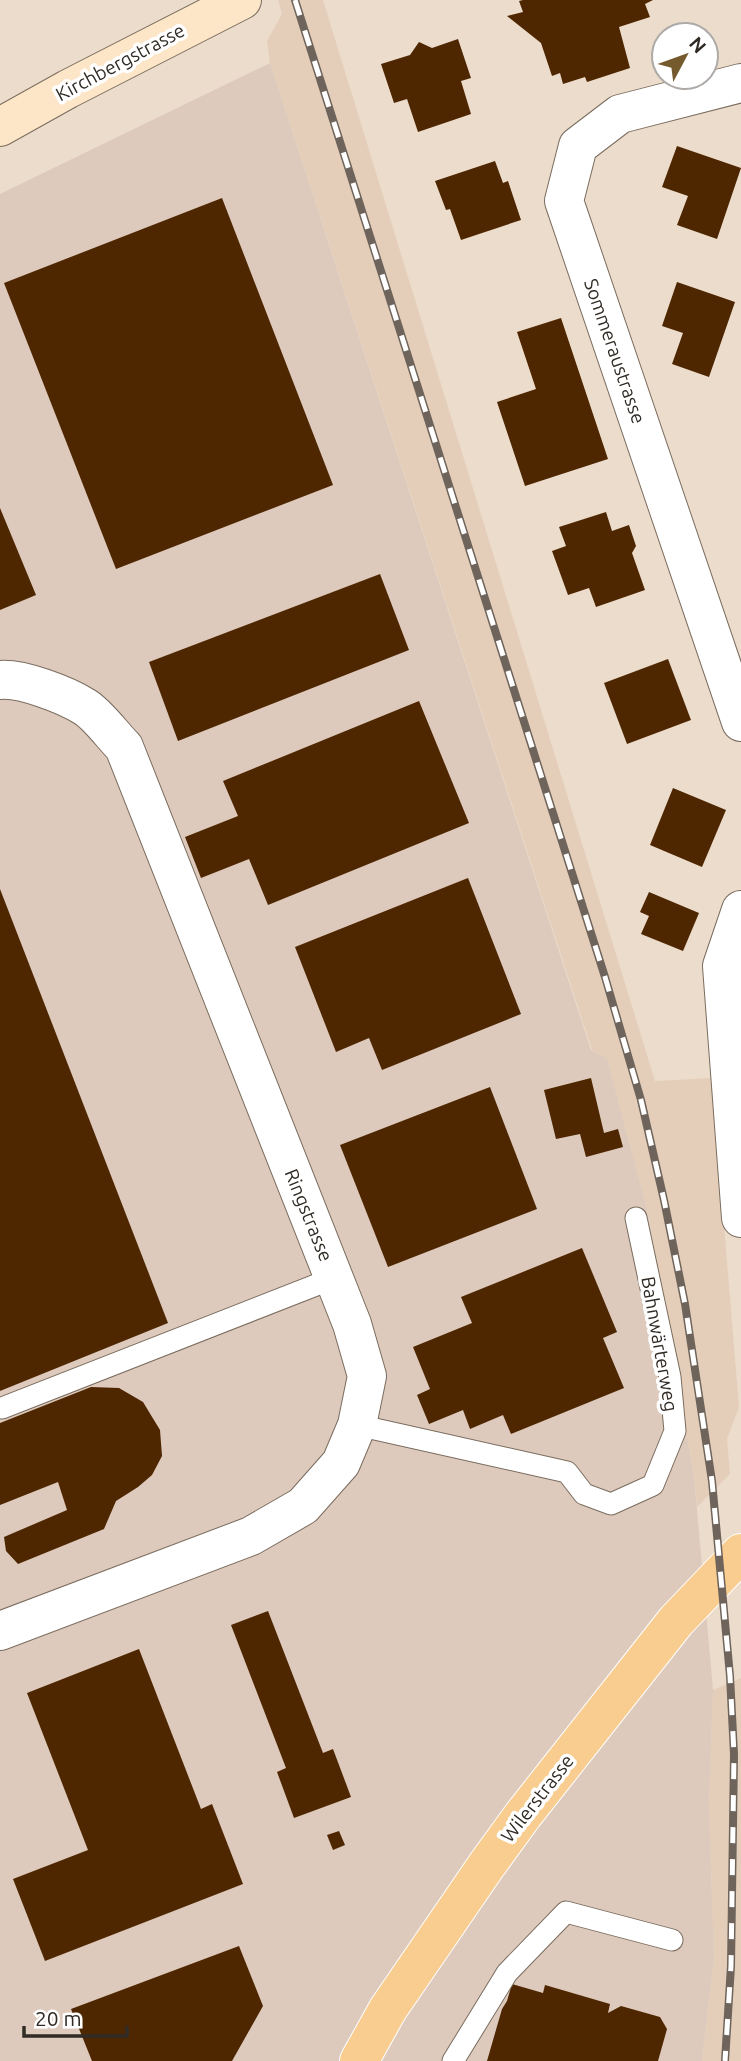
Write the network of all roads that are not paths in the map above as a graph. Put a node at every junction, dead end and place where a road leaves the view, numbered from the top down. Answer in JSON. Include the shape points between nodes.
{"nodes":[{"id":1,"x":242,"y":0,"type":"edge"},
{"id":2,"x":741,"y":83,"type":"edge"},
{"id":3,"x":0,"y":127,"type":"edge"},
{"id":4,"x":0,"y":680,"type":"edge"},
{"id":5,"x":741,"y":722,"type":"edge"},
{"id":6,"x":741,"y":910,"type":"edge"},
{"id":7,"x":636,"y":1218,"type":"dead end"},
{"id":8,"x":741,"y":1218,"type":"edge"},
{"id":9,"x":334,"y":1278,"type":"junction"},
{"id":10,"x":2,"y":1408,"type":"edge"},
{"id":11,"x":356,"y":1425,"type":"junction"},
{"id":12,"x":741,"y":1553,"type":"edge"},
{"id":13,"x":0,"y":1631,"type":"edge"},
{"id":14,"x":672,"y":1940,"type":"dead end"},
{"id":15,"x":359,"y":2061,"type":"edge"},
{"id":16,"x":453,"y":2061,"type":"edge"}],
"edges":[{"from":1,"to":3,"type":"main road","name":"Kirchbergstrasse"},
{"from":2,"to":5,"type":"street","name":"Sommeraustrasse","via":[[620,114],[578,146],[564,201]]},
{"from":4,"to":9,"type":"street","name":"Ringstrasse","via":[[12,679],[49,691],[86,708],[124,747]]},
{"from":6,"to":8,"type":"street","via":[[722,966]]},
{"from":7,"to":11,"type":"lane","name":"Bahnwärterweg","via":[[670,1377],[675,1431],[653,1485],[611,1504],[584,1494],[567,1472]]},
{"from":9,"to":10,"type":"lane"},
{"from":9,"to":11,"type":"street","name":"Ringstrasse","via":[[367,1376]]},
{"from":11,"to":13,"type":"street","name":"Ringstrasse","via":[[341,1463],[303,1506],[251,1536]]},
{"from":12,"to":15,"type":"main road","name":"Wilerstrasse","via":[[676,1621],[523,1815],[388,2009]]},
{"from":14,"to":16,"type":"lane","via":[[565,1912],[507,1973]]}]}
